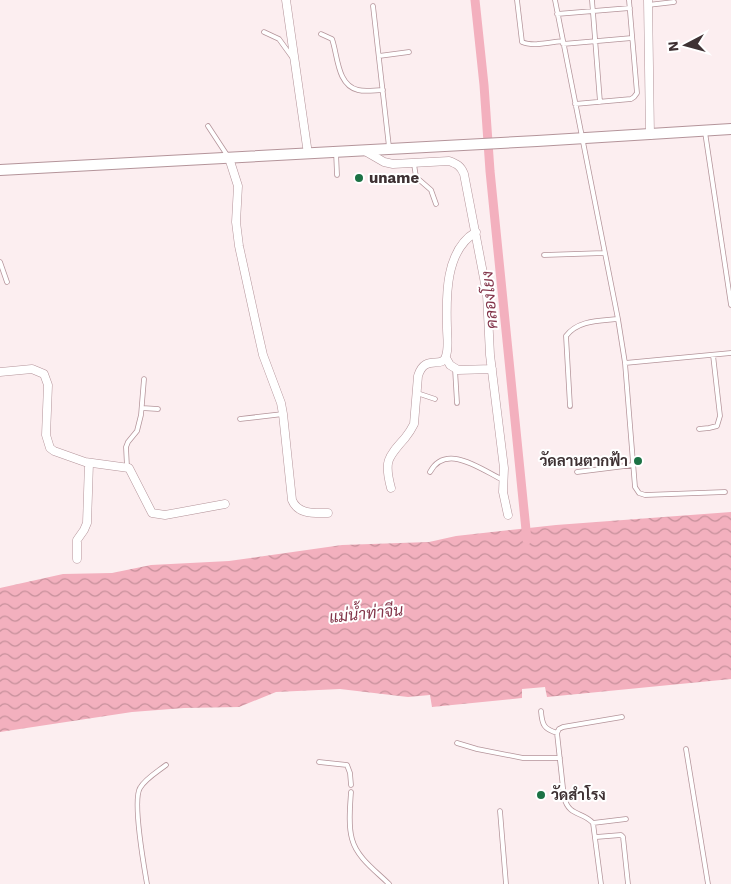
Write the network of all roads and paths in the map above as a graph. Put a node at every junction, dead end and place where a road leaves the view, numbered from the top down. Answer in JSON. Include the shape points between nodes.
{"nodes":[{"id":1,"x":286,"y":0,"type":"edge"},
{"id":2,"x":517,"y":0,"type":"edge"},
{"id":3,"x":555,"y":0,"type":"edge"},
{"id":4,"x":592,"y":0,"type":"edge"},
{"id":5,"x":629,"y":0,"type":"edge"},
{"id":6,"x":674,"y":2,"type":"dead end"},
{"id":7,"x":648,"y":3,"type":"edge"},
{"id":8,"x":373,"y":6,"type":"dead end"},
{"id":9,"x":630,"y":8,"type":"junction"},
{"id":10,"x":593,"y":11,"type":"junction"},
{"id":11,"x":557,"y":14,"type":"junction"},
{"id":12,"x":264,"y":32,"type":"dead end"},
{"id":13,"x":321,"y":34,"type":"dead end"},
{"id":14,"x":632,"y":38,"type":"junction"},
{"id":15,"x":595,"y":41,"type":"junction"},
{"id":16,"x":563,"y":42,"type":"junction"},
{"id":17,"x":409,"y":52,"type":"dead end"},
{"id":18,"x":379,"y":56,"type":"junction"},
{"id":19,"x":294,"y":61,"type":"junction"},
{"id":20,"x":383,"y":90,"type":"junction"},
{"id":21,"x":600,"y":102,"type":"junction"},
{"id":22,"x":575,"y":104,"type":"junction"},
{"id":23,"x":208,"y":126,"type":"dead end"},
{"id":24,"x":731,"y":129,"type":"edge"},
{"id":25,"x":705,"y":131,"type":"junction"},
{"id":26,"x":650,"y":135,"type":"junction"},
{"id":27,"x":582,"y":138,"type":"junction"},
{"id":28,"x":389,"y":149,"type":"junction"},
{"id":29,"x":365,"y":151,"type":"junction"},
{"id":30,"x":336,"y":152,"type":"junction"},
{"id":31,"x":308,"y":154,"type":"junction"},
{"id":32,"x":229,"y":158,"type":"junction"},
{"id":33,"x":414,"y":163,"type":"junction"},
{"id":34,"x":0,"y":170,"type":"edge"},
{"id":35,"x":337,"y":176,"type":"dead end"},
{"id":36,"x":436,"y":204,"type":"dead end"},
{"id":37,"x":476,"y":232,"type":"junction"},
{"id":38,"x":604,"y":253,"type":"junction"},
{"id":39,"x":544,"y":255,"type":"dead end"},
{"id":40,"x":0,"y":262,"type":"edge"},
{"id":41,"x":7,"y":282,"type":"dead end"},
{"id":42,"x":731,"y":305,"type":"edge"},
{"id":43,"x":618,"y":319,"type":"junction"},
{"id":44,"x":731,"y":353,"type":"edge"},
{"id":45,"x":713,"y":355,"type":"junction"},
{"id":46,"x":446,"y":358,"type":"junction"},
{"id":47,"x":625,"y":363,"type":"junction"},
{"id":48,"x":492,"y":369,"type":"junction"},
{"id":49,"x":455,"y":370,"type":"junction"},
{"id":50,"x":0,"y":372,"type":"edge"},
{"id":51,"x":144,"y":379,"type":"dead end"},
{"id":52,"x":417,"y":393,"type":"junction"},
{"id":53,"x":435,"y":399,"type":"dead end"},
{"id":54,"x":457,"y":403,"type":"dead end"},
{"id":55,"x":570,"y":406,"type":"dead end"},
{"id":56,"x":142,"y":408,"type":"junction"},
{"id":57,"x":158,"y":409,"type":"dead end"},
{"id":58,"x":283,"y":414,"type":"junction"},
{"id":59,"x":240,"y":419,"type":"dead end"},
{"id":60,"x":699,"y":429,"type":"dead end"},
{"id":61,"x":89,"y":463,"type":"junction"},
{"id":62,"x":633,"y":465,"type":"junction"},
{"id":63,"x":127,"y":467,"type":"junction"},
{"id":64,"x":430,"y":472,"type":"dead end"},
{"id":65,"x":577,"y":472,"type":"dead end"},
{"id":66,"x":503,"y":480,"type":"junction"},
{"id":67,"x":391,"y":488,"type":"dead end"},
{"id":68,"x":725,"y":492,"type":"dead end"},
{"id":69,"x":225,"y":504,"type":"dead end"},
{"id":70,"x":328,"y":513,"type":"dead end"},
{"id":71,"x":508,"y":515,"type":"dead end"},
{"id":72,"x":77,"y":558,"type":"dead end"},
{"id":73,"x":541,"y":711,"type":"dead end"},
{"id":74,"x":622,"y":717,"type":"dead end"},
{"id":75,"x":558,"y":733,"type":"junction"},
{"id":76,"x":457,"y":743,"type":"dead end"},
{"id":77,"x":686,"y":748,"type":"dead end"},
{"id":78,"x":560,"y":758,"type":"junction"},
{"id":79,"x":319,"y":762,"type":"dead end"},
{"id":80,"x":166,"y":765,"type":"dead end"},
{"id":81,"x":351,"y":785,"type":"dead end"},
{"id":82,"x":351,"y":792,"type":"dead end"},
{"id":83,"x":500,"y":811,"type":"dead end"},
{"id":84,"x":626,"y":819,"type":"dead end"},
{"id":85,"x":593,"y":823,"type":"junction"},
{"id":86,"x":596,"y":837,"type":"junction"},
{"id":87,"x":147,"y":884,"type":"edge"},
{"id":88,"x":389,"y":884,"type":"edge"},
{"id":89,"x":506,"y":884,"type":"edge"},
{"id":90,"x":601,"y":884,"type":"edge"},
{"id":91,"x":628,"y":884,"type":"edge"},
{"id":92,"x":708,"y":884,"type":"edge"}],
"edges":[{"from":1,"to":19,"type":"street"},
{"from":2,"to":16,"type":"lane","via":[[522,42]]},
{"from":3,"to":11,"type":"lane"},
{"from":4,"to":10,"type":"lane"},
{"from":5,"to":9,"type":"lane"},
{"from":6,"to":7,"type":"lane"},
{"from":7,"to":26,"type":"street"},
{"from":8,"to":18,"type":"lane"},
{"from":9,"to":10,"type":"lane"},
{"from":9,"to":14,"type":"lane"},
{"from":10,"to":11,"type":"lane"},
{"from":10,"to":15,"type":"lane"},
{"from":11,"to":16,"type":"lane"},
{"from":12,"to":19,"type":"lane","via":[[278,39]]},
{"from":13,"to":20,"type":"lane","via":[[332,39],[341,73],[348,84],[360,90]]},
{"from":14,"to":15,"type":"lane"},
{"from":14,"to":21,"type":"lane","via":[[634,97],[631,100]]},
{"from":15,"to":16,"type":"lane"},
{"from":15,"to":21,"type":"lane"},
{"from":16,"to":22,"type":"lane"},
{"from":17,"to":18,"type":"lane"},
{"from":18,"to":20,"type":"lane"},
{"from":19,"to":31,"type":"street"},
{"from":20,"to":28,"type":"lane"},
{"from":21,"to":22,"type":"lane"},
{"from":22,"to":27,"type":"lane"},
{"from":23,"to":32,"type":"lane"},
{"from":24,"to":25,"type":"street"},
{"from":25,"to":26,"type":"street"},
{"from":25,"to":42,"type":"lane"},
{"from":26,"to":27,"type":"street"},
{"from":27,"to":28,"type":"street"},
{"from":27,"to":38,"type":"lane"},
{"from":28,"to":29,"type":"street"},
{"from":29,"to":30,"type":"street"},
{"from":29,"to":33,"type":"street","via":[[384,162]]},
{"from":30,"to":31,"type":"street"},
{"from":30,"to":35,"type":"lane"},
{"from":31,"to":32,"type":"street"},
{"from":32,"to":34,"type":"street"},
{"from":32,"to":58,"type":"street","via":[[238,186],[236,222],[245,276],[263,355]]},
{"from":33,"to":36,"type":"lane","via":[[416,177],[431,190]]},
{"from":33,"to":37,"type":"street","via":[[449,161],[461,168]]},
{"from":37,"to":46,"type":"street","via":[[469,236],[453,262],[447,307]]},
{"from":37,"to":48,"type":"street","via":[[487,294]]},
{"from":38,"to":39,"type":"lane"},
{"from":38,"to":43,"type":"lane"},
{"from":40,"to":41,"type":"lane"},
{"from":43,"to":47,"type":"lane"},
{"from":43,"to":55,"type":"lane","via":[[583,324],[572,328],[566,336]]},
{"from":44,"to":45,"type":"lane"},
{"from":45,"to":47,"type":"lane"},
{"from":45,"to":60,"type":"lane","via":[[720,416],[717,426]]},
{"from":46,"to":49,"type":"street"},
{"from":46,"to":52,"type":"street","via":[[442,362],[426,363],[421,368]]},
{"from":47,"to":62,"type":"lane"},
{"from":48,"to":49,"type":"street"},
{"from":48,"to":66,"type":"street"},
{"from":49,"to":54,"type":"lane"},
{"from":50,"to":61,"type":"street","via":[[32,369],[44,374],[48,385],[46,435],[50,448]]},
{"from":51,"to":56,"type":"lane"},
{"from":52,"to":53,"type":"lane"},
{"from":52,"to":67,"type":"street","via":[[411,432],[390,456],[386,466]]},
{"from":56,"to":57,"type":"lane"},
{"from":56,"to":63,"type":"lane","via":[[137,431],[126,447]]},
{"from":58,"to":59,"type":"lane"},
{"from":58,"to":70,"type":"street","via":[[294,504],[302,511]]},
{"from":61,"to":63,"type":"street"},
{"from":61,"to":72,"type":"street","via":[[87,523],[77,540]]},
{"from":62,"to":65,"type":"lane"},
{"from":62,"to":68,"type":"lane","via":[[635,487],[645,495]]},
{"from":63,"to":69,"type":"street","via":[[152,512],[165,515]]},
{"from":64,"to":66,"type":"lane","via":[[439,460],[449,458],[463,460]]},
{"from":66,"to":71,"type":"street"},
{"from":73,"to":75,"type":"lane","via":[[543,726]]},
{"from":74,"to":75,"type":"lane","via":[[563,727]]},
{"from":75,"to":78,"type":"lane"},
{"from":76,"to":78,"type":"lane","via":[[523,758]]},
{"from":77,"to":92,"type":"lane"},
{"from":78,"to":85,"type":"lane","via":[[566,807]]},
{"from":79,"to":81,"type":"lane","via":[[347,765]]},
{"from":80,"to":87,"type":"lane","via":[[145,782],[138,795]]},
{"from":82,"to":88,"type":"lane","via":[[351,838],[355,849]]},
{"from":83,"to":89,"type":"lane"},
{"from":84,"to":85,"type":"lane"},
{"from":85,"to":86,"type":"lane"},
{"from":86,"to":90,"type":"lane"},
{"from":86,"to":91,"type":"lane","via":[[623,837]]}]}
